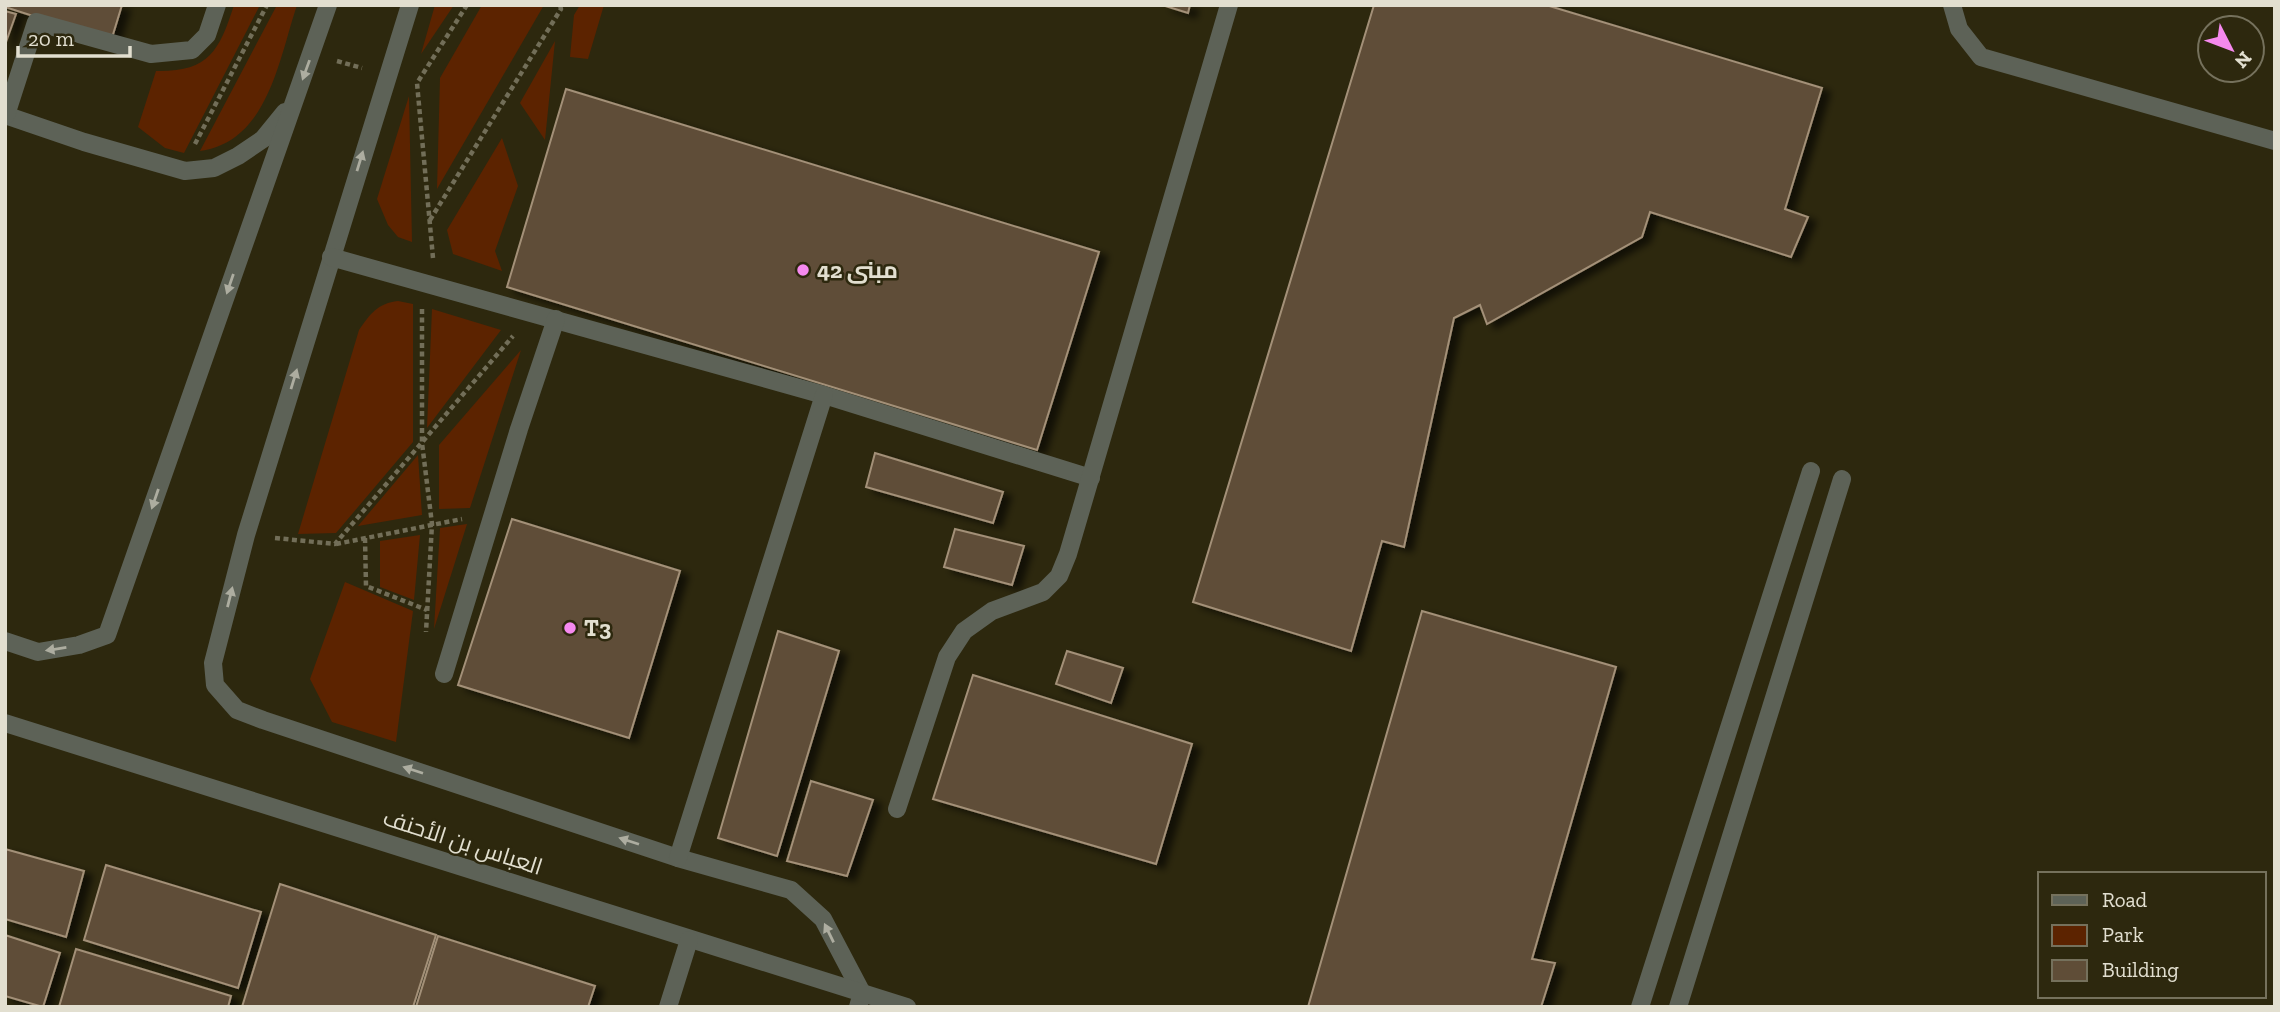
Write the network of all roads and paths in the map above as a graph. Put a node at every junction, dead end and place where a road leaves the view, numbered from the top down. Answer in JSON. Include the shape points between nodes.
{"nodes":[{"id":1,"x":217,"y":5,"type":"edge"},
{"id":2,"x":267,"y":5,"type":"edge"},
{"id":3,"x":328,"y":5,"type":"edge"},
{"id":4,"x":410,"y":5,"type":"edge"},
{"id":5,"x":467,"y":5,"type":"edge"},
{"id":6,"x":1229,"y":5,"type":"edge"},
{"id":7,"x":1952,"y":5,"type":"edge"},
{"id":8,"x":561,"y":6,"type":"edge"},
{"id":9,"x":312,"y":53,"type":"junction"},
{"id":10,"x":386,"y":76,"type":"junction"},
{"id":11,"x":417,"y":83,"type":"junction"},
{"id":12,"x":294,"y":101,"type":"junction"},
{"id":13,"x":6,"y":115,"type":"edge"},
{"id":14,"x":2275,"y":141,"type":"edge"},
{"id":15,"x":181,"y":170,"type":"junction"},
{"id":16,"x":429,"y":221,"type":"junction"},
{"id":17,"x":331,"y":257,"type":"junction"},
{"id":18,"x":428,"y":283,"type":"junction"},
{"id":19,"x":534,"y":313,"type":"junction"},
{"id":20,"x":556,"y":319,"type":"junction"},
{"id":21,"x":824,"y":395,"type":"junction"},
{"id":22,"x":422,"y":443,"type":"junction"},
{"id":23,"x":1811,"y":471,"type":"dead end"},
{"id":24,"x":1091,"y":478,"type":"junction"},
{"id":25,"x":1842,"y":479,"type":"dead end"},
{"id":26,"x":494,"y":513,"type":"junction"},
{"id":27,"x":432,"y":524,"type":"junction"},
{"id":28,"x":246,"y":535,"type":"junction"},
{"id":29,"x":365,"y":538,"type":"junction"},
{"id":30,"x":335,"y":544,"type":"junction"},
{"id":31,"x":427,"y":610,"type":"junction"},
{"id":32,"x":5,"y":641,"type":"edge"},
{"id":33,"x":446,"y":667,"type":"joint"},
{"id":34,"x":5,"y":723,"type":"edge"},
{"id":35,"x":897,"y":809,"type":"dead end"},
{"id":36,"x":678,"y":858,"type":"junction"},
{"id":37,"x":690,"y":940,"type":"junction"},
{"id":38,"x":860,"y":1000,"type":"edge"},
{"id":39,"x":668,"y":1007,"type":"edge"},
{"id":40,"x":907,"y":1007,"type":"edge"},
{"id":41,"x":1640,"y":1007,"type":"edge"},
{"id":42,"x":1678,"y":1007,"type":"edge"}],
"edges":[{"from":1,"to":13,"type":"street","via":[[207,36],[192,50],[151,54],[36,22]]},
{"from":2,"to":15,"type":"path"},
{"from":3,"to":9,"type":"street"},
{"from":4,"to":10,"type":"street"},
{"from":5,"to":11,"type":"path"},
{"from":6,"to":24,"type":"street"},
{"from":7,"to":14,"type":"street","via":[[1959,29],[1981,57]]},
{"from":8,"to":16,"type":"path"},
{"from":9,"to":10,"type":"path"},
{"from":9,"to":12,"type":"street","one_way":true},
{"from":10,"to":11,"type":"path"},
{"from":17,"to":10,"type":"street","one_way":true},
{"from":11,"to":16,"type":"path"},
{"from":12,"to":15,"type":"street","via":[[264,139],[238,156],[214,169]]},
{"from":12,"to":32,"type":"street","one_way":true,"via":[[107,635],[38,652]]},
{"from":13,"to":15,"type":"street"},
{"from":16,"to":18,"type":"path"},
{"from":17,"to":18,"type":"street"},
{"from":28,"to":17,"type":"street","one_way":true},
{"from":18,"to":19,"type":"street"},
{"from":18,"to":22,"type":"path"},
{"from":19,"to":20,"type":"street"},
{"from":19,"to":22,"type":"path"},
{"from":20,"to":21,"type":"street"},
{"from":20,"to":26,"type":"street"},
{"from":21,"to":24,"type":"street"},
{"from":21,"to":36,"type":"street"},
{"from":22,"to":27,"type":"path"},
{"from":22,"to":30,"type":"path"},
{"from":23,"to":41,"type":"street"},
{"from":24,"to":35,"type":"street","via":[[1059,576],[1043,592],[992,611],[964,631],[947,657]]},
{"from":25,"to":42,"type":"street"},
{"from":26,"to":27,"type":"path"},
{"from":26,"to":33,"type":"street"},
{"from":27,"to":29,"type":"path"},
{"from":27,"to":31,"type":"path"},
{"from":28,"to":30,"type":"path"},
{"from":36,"to":28,"type":"street","one_way":true,"via":[[237,710],[215,685],[214,663]]},
{"from":29,"to":30,"type":"path"},
{"from":29,"to":31,"type":"path","via":[[366,586]]},
{"from":31,"to":33,"type":"path","via":[[424,654]]},
{"from":34,"to":37,"type":"street","name":"العباس بن الأحنف"},
{"from":38,"to":36,"type":"street","one_way":true,"via":[[823,919],[791,890]]},
{"from":37,"to":38,"type":"street","name":"العباس بن الأحنف"},
{"from":37,"to":39,"type":"street"},
{"from":38,"to":40,"type":"street","name":"العباس بن الأحنف"}]}
